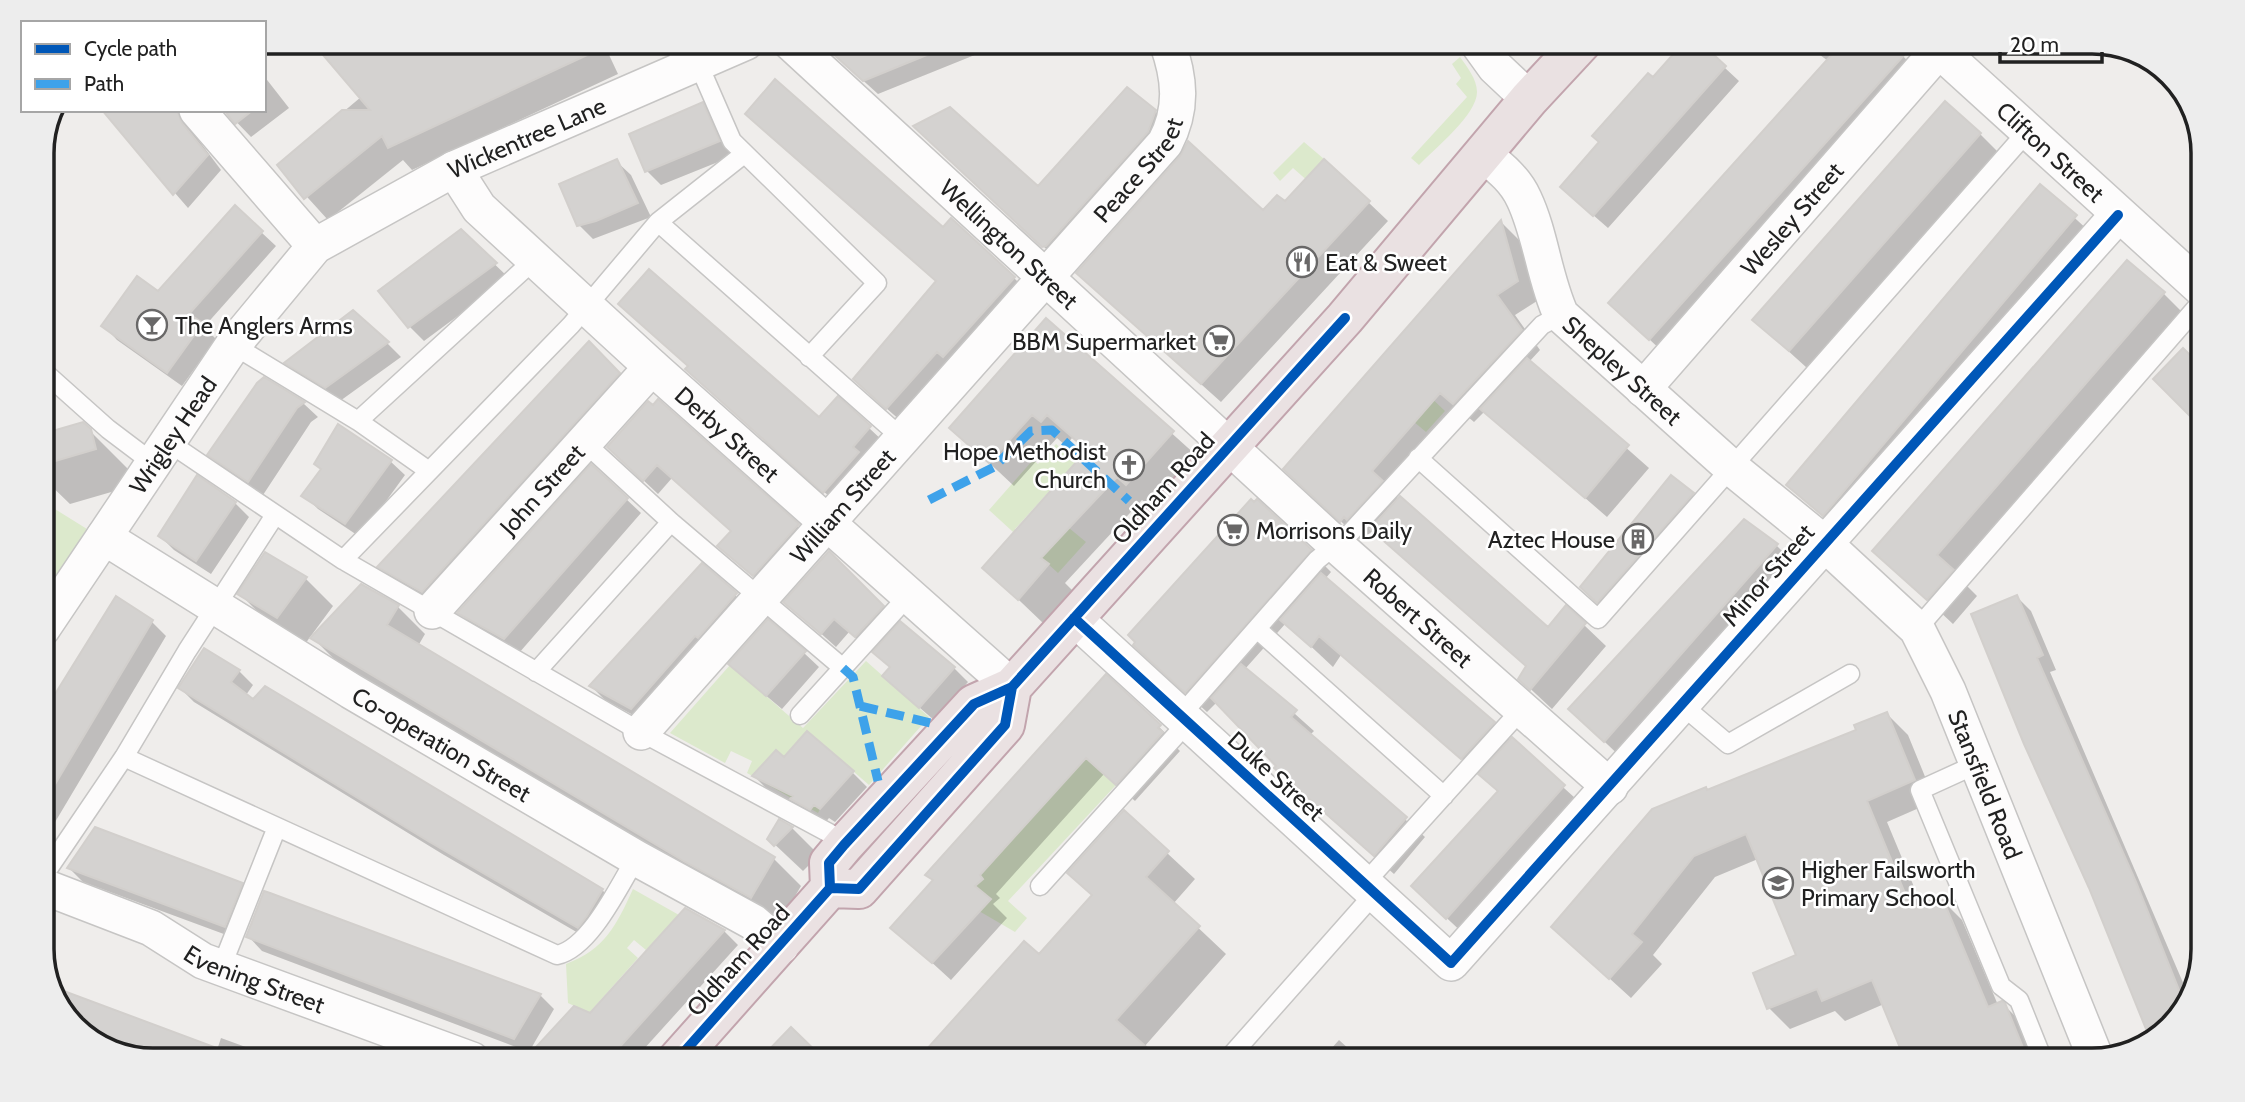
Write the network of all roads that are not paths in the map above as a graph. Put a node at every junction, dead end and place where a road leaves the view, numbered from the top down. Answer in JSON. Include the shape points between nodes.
{"nodes":[{"id":1,"x":803,"y":54,"type":"edge"},
{"id":2,"x":1170,"y":54,"type":"edge"},
{"id":3,"x":1486,"y":54,"type":"edge"},
{"id":4,"x":1570,"y":54,"type":"edge"},
{"id":5,"x":1927,"y":54,"type":"edge"},
{"id":6,"x":1943,"y":54,"type":"edge"},
{"id":7,"x":686,"y":57,"type":"edge"},
{"id":8,"x":1528,"y":100,"type":"junction"},
{"id":9,"x":199,"y":112,"type":"edge"},
{"id":10,"x":2027,"y":132,"type":"junction"},
{"id":11,"x":744,"y":153,"type":"junction"},
{"id":12,"x":1483,"y":153,"type":"junction"},
{"id":13,"x":454,"y":169,"type":"junction"},
{"id":14,"x":2118,"y":215,"type":"junction"},
{"id":15,"x":658,"y":222,"type":"junction"},
{"id":16,"x":315,"y":246,"type":"junction"},
{"id":17,"x":535,"y":259,"type":"junction"},
{"id":18,"x":1045,"y":279,"type":"junction"},
{"id":19,"x":2191,"y":279,"type":"edge"},
{"id":20,"x":586,"y":306,"type":"junction"},
{"id":21,"x":2191,"y":314,"type":"edge"},
{"id":22,"x":1561,"y":315,"type":"junction"},
{"id":23,"x":233,"y":345,"type":"junction"},
{"id":24,"x":809,"y":357,"type":"junction"},
{"id":25,"x":652,"y":367,"type":"junction"},
{"id":26,"x":54,"y":381,"type":"edge"},
{"id":27,"x":1643,"y":389,"type":"junction"},
{"id":28,"x":358,"y":421,"type":"junction"},
{"id":29,"x":902,"y":439,"type":"junction"},
{"id":30,"x":584,"y":442,"type":"junction"},
{"id":31,"x":1230,"y":444,"type":"junction"},
{"id":32,"x":161,"y":452,"type":"junction"},
{"id":33,"x":1418,"y":458,"type":"junction"},
{"id":34,"x":1733,"y":469,"type":"junction"},
{"id":35,"x":429,"y":471,"type":"junction"},
{"id":36,"x":275,"y":515,"type":"junction"},
{"id":37,"x":671,"y":522,"type":"junction"},
{"id":38,"x":828,"y":523,"type":"junction"},
{"id":39,"x":104,"y":537,"type":"junction"},
{"id":40,"x":1824,"y":543,"type":"junction"},
{"id":41,"x":1335,"y":544,"type":"junction"},
{"id":42,"x":343,"y":560,"type":"junction"},
{"id":43,"x":909,"y":595,"type":"junction"},
{"id":44,"x":760,"y":599,"type":"junction"},
{"id":45,"x":216,"y":607,"type":"junction"},
{"id":46,"x":54,"y":611,"type":"edge"},
{"id":47,"x":432,"y":611,"type":"junction"},
{"id":48,"x":1074,"y":618,"type":"junction"},
{"id":49,"x":1257,"y":629,"type":"junction"},
{"id":50,"x":1917,"y":629,"type":"junction"},
{"id":51,"x":843,"y":668,"type":"junction"},
{"id":52,"x":536,"y":672,"type":"junction"},
{"id":53,"x":1850,"y":674,"type":"dead end"},
{"id":54,"x":1012,"y":687,"type":"junction"},
{"id":55,"x":1684,"y":706,"type":"junction"},
{"id":56,"x":1521,"y":710,"type":"junction"},
{"id":57,"x":800,"y":715,"type":"dead end"},
{"id":58,"x":1184,"y":720,"type":"junction"},
{"id":59,"x":641,"y":732,"type":"junction"},
{"id":60,"x":124,"y":757,"type":"junction"},
{"id":61,"x":1978,"y":764,"type":"junction"},
{"id":62,"x":1610,"y":787,"type":"junction"},
{"id":63,"x":1444,"y":796,"type":"junction"},
{"id":64,"x":277,"y":827,"type":"junction"},
{"id":65,"x":844,"y":845,"type":"junction"},
{"id":66,"x":636,"y":858,"type":"junction"},
{"id":67,"x":54,"y":860,"type":"edge"},
{"id":68,"x":1040,"y":887,"type":"dead end"},
{"id":69,"x":830,"y":888,"type":"junction"},
{"id":70,"x":1369,"y":889,"type":"junction"},
{"id":71,"x":54,"y":891,"type":"edge"},
{"id":72,"x":781,"y":946,"type":"junction"},
{"id":73,"x":1451,"y":963,"type":"joint"},
{"id":74,"x":221,"y":968,"type":"junction"},
{"id":75,"x":439,"y":1048,"type":"edge"},
{"id":76,"x":688,"y":1048,"type":"edge"},
{"id":77,"x":1237,"y":1048,"type":"edge"},
{"id":78,"x":2038,"y":1048,"type":"edge"},
{"id":79,"x":2092,"y":1048,"type":"edge"}],
"edges":[{"from":1,"to":18,"type":"street","name":"Wellington Street"},
{"from":2,"to":18,"type":"street","name":"Peace Street","via":[[1180,97],[1177,121],[1165,143]]},
{"from":3,"to":8,"type":"street"},
{"from":4,"to":8,"type":"highway","name":"Oldham Road"},
{"from":5,"to":27,"type":"street","name":"Wesley Street"},
{"from":6,"to":10,"type":"street","name":"Clifton Street"},
{"from":7,"to":11,"type":"lane","via":[[732,141]]},
{"from":7,"to":13,"type":"street","name":"Wickentree Lane"},
{"from":8,"to":12,"type":"highway","name":"Oldham Road"},
{"from":9,"to":16,"type":"street"},
{"from":10,"to":14,"type":"street","name":"Clifton Street"},
{"from":10,"to":34,"type":"lane"},
{"from":11,"to":15,"type":"lane"},
{"from":11,"to":24,"type":"lane","via":[[877,283]]},
{"from":12,"to":22,"type":"street","name":"Shepley Street","via":[[1507,173],[1524,198]]},
{"from":12,"to":31,"type":"highway","name":"Oldham Road","via":[[1345,318]]},
{"from":13,"to":16,"type":"street","name":"Wickentree Lane"},
{"from":13,"to":17,"type":"street","name":"Derby Street","via":[[479,208]]},
{"from":14,"to":19,"type":"street","name":"Clifton Street"},
{"from":14,"to":40,"type":"street","name":"Minor Street"},
{"from":15,"to":20,"type":"lane"},
{"from":15,"to":24,"type":"lane"},
{"from":16,"to":23,"type":"street","name":"Wrigley Head"},
{"from":17,"to":20,"type":"street","name":"Derby Street"},
{"from":17,"to":28,"type":"lane"},
{"from":18,"to":29,"type":"street","name":"William Street"},
{"from":18,"to":31,"type":"street","name":"Wellington Street"},
{"from":20,"to":25,"type":"street","name":"Derby Street"},
{"from":20,"to":35,"type":"lane"},
{"from":21,"to":50,"type":"lane"},
{"from":22,"to":27,"type":"street","name":"Shepley Street"},
{"from":22,"to":33,"type":"lane","via":[[1542,325]]},
{"from":23,"to":28,"type":"lane"},
{"from":23,"to":32,"type":"street","name":"Wrigley Head"},
{"from":24,"to":29,"type":"lane"},
{"from":25,"to":30,"type":"street","name":"John Street"},
{"from":25,"to":38,"type":"street","name":"Derby Street"},
{"from":26,"to":32,"type":"lane","via":[[108,429]]},
{"from":27,"to":34,"type":"street","name":"Shepley Street"},
{"from":28,"to":35,"type":"lane"},
{"from":29,"to":38,"type":"street","name":"William Street"},
{"from":30,"to":37,"type":"lane"},
{"from":30,"to":47,"type":"street","name":"John Street"},
{"from":31,"to":41,"type":"street","name":"Robert Street"},
{"from":31,"to":48,"type":"highway","name":"Oldham Road"},
{"from":32,"to":36,"type":"lane"},
{"from":32,"to":39,"type":"street","name":"Wrigley Head"},
{"from":33,"to":34,"type":"lane","via":[[1598,619]]},
{"from":33,"to":41,"type":"lane"},
{"from":34,"to":40,"type":"street","name":"Shepley Street"},
{"from":35,"to":42,"type":"lane"},
{"from":36,"to":42,"type":"lane"},
{"from":36,"to":45,"type":"lane"},
{"from":37,"to":44,"type":"lane"},
{"from":37,"to":52,"type":"lane"},
{"from":38,"to":43,"type":"street","name":"Derby Street"},
{"from":38,"to":44,"type":"street","name":"William Street"},
{"from":39,"to":45,"type":"street","name":"Co-operation Street"},
{"from":39,"to":46,"type":"street","name":"Wrigley Head"},
{"from":40,"to":50,"type":"street","name":"Stansfield Road"},
{"from":40,"to":55,"type":"street","name":"Minor Street"},
{"from":41,"to":49,"type":"lane"},
{"from":41,"to":56,"type":"street","name":"Robert Street"},
{"from":42,"to":47,"type":"lane"},
{"from":43,"to":51,"type":"lane"},
{"from":43,"to":54,"type":"street","name":"Derby Street"},
{"from":44,"to":51,"type":"lane"},
{"from":44,"to":59,"type":"street","name":"William Street"},
{"from":45,"to":60,"type":"lane"},
{"from":45,"to":66,"type":"street","name":"Co-operation Street"},
{"from":47,"to":52,"type":"lane"},
{"from":48,"to":54,"type":"highway","name":"Oldham Road"},
{"from":48,"to":58,"type":"street","name":"Duke Street"},
{"from":49,"to":58,"type":"lane"},
{"from":49,"to":63,"type":"lane"},
{"from":50,"to":61,"type":"street","name":"Stansfield Road"},
{"from":51,"to":57,"type":"lane"},
{"from":52,"to":59,"type":"lane"},
{"from":53,"to":55,"type":"lane","via":[[1728,744]]},
{"from":54,"to":65,"type":"highway","name":"Oldham Road","via":[[974,704]]},
{"from":54,"to":69,"type":"highway","via":[[1005,725],[859,889]]},
{"from":55,"to":62,"type":"street","name":"Minor Street"},
{"from":56,"to":62,"type":"street","name":"Robert Street"},
{"from":56,"to":63,"type":"lane"},
{"from":58,"to":68,"type":"lane"},
{"from":58,"to":70,"type":"street","name":"Duke Street"},
{"from":59,"to":65,"type":"lane"},
{"from":60,"to":64,"type":"lane"},
{"from":60,"to":67,"type":"lane"},
{"from":61,"to":78,"type":"lane","via":[[1920,790],[2001,986],[2019,1000]]},
{"from":61,"to":79,"type":"street","name":"Stansfield Road"},
{"from":62,"to":73,"type":"street","name":"Minor Street"},
{"from":63,"to":70,"type":"lane"},
{"from":64,"to":66,"type":"lane","via":[[557,955],[570,952],[589,932]]},
{"from":64,"to":74,"type":"lane"},
{"from":65,"to":69,"type":"highway","name":"Oldham Road","via":[[829,863]]},
{"from":66,"to":72,"type":"street","name":"Co-operation Street","via":[[753,922]]},
{"from":69,"to":72,"type":"highway","name":"Oldham Road"},
{"from":70,"to":73,"type":"street","name":"Duke Street"},
{"from":70,"to":77,"type":"lane"},
{"from":71,"to":74,"type":"street","name":"Evening Street","via":[[151,928]]},
{"from":72,"to":76,"type":"highway","name":"Oldham Road"},
{"from":74,"to":75,"type":"street","name":"Evening Street"}]}
